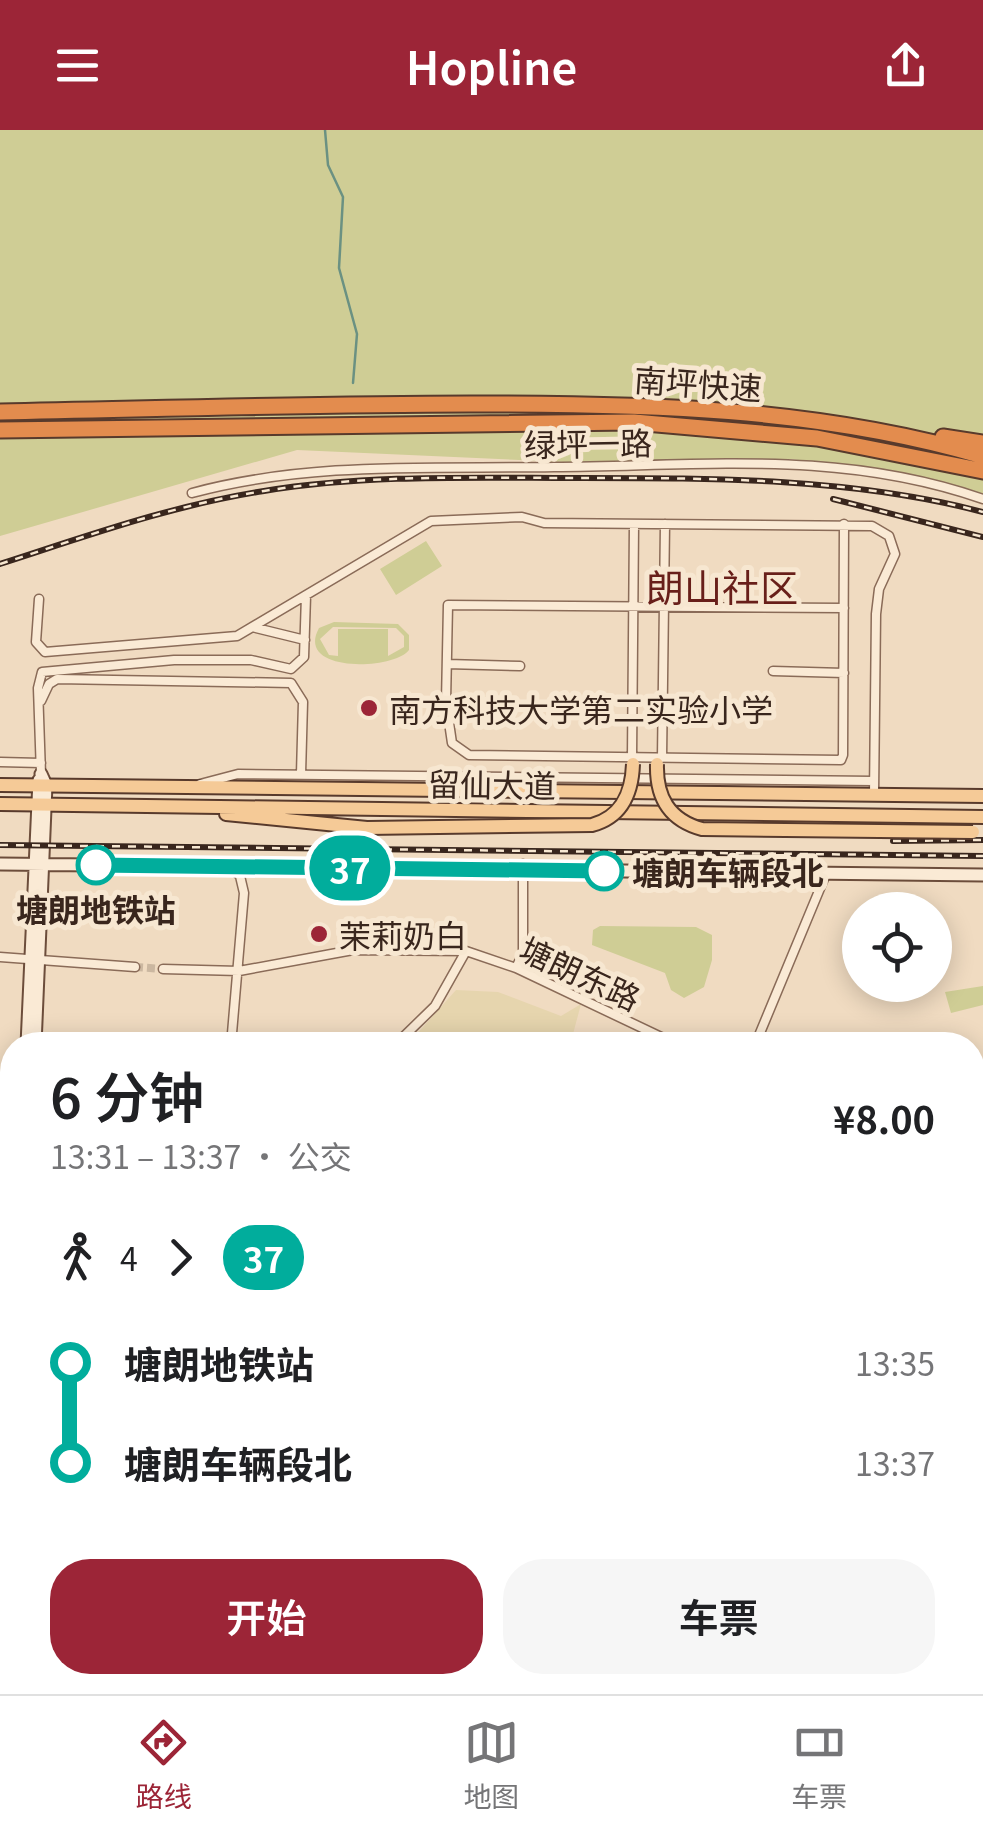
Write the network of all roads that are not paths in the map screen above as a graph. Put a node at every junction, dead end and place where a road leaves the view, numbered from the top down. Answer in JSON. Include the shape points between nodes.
{"nodes":[{"id":1,"x":0,"y":412,"type":"edge"},
{"id":2,"x":0,"y":430,"type":"edge"},
{"id":3,"x":890,"y":432,"type":"junction"},
{"id":4,"x":983,"y":443,"type":"edge"},
{"id":5,"x":909,"y":455,"type":"junction"},
{"id":6,"x":983,"y":456,"type":"edge"},
{"id":7,"x":983,"y":471,"type":"edge"},
{"id":8,"x":983,"y":480,"type":"edge"},
{"id":9,"x":192,"y":493,"type":"dead end"},
{"id":10,"x":983,"y":499,"type":"edge"},
{"id":11,"x":634,"y":524,"type":"junction"},
{"id":12,"x":665,"y":524,"type":"junction"},
{"id":13,"x":844,"y":524,"type":"junction"},
{"id":14,"x":306,"y":596,"type":"junction"},
{"id":15,"x":39,"y":600,"type":"dead end"},
{"id":16,"x":633,"y":606,"type":"junction"},
{"id":17,"x":664,"y":607,"type":"junction"},
{"id":18,"x":844,"y":608,"type":"junction"},
{"id":19,"x":254,"y":627,"type":"junction"},
{"id":20,"x":305,"y":640,"type":"junction"},
{"id":21,"x":447,"y":664,"type":"junction"},
{"id":22,"x":520,"y":666,"type":"dead end"},
{"id":23,"x":773,"y":672,"type":"dead end"},
{"id":24,"x":844,"y":673,"type":"junction"},
{"id":25,"x":41,"y":701,"type":"junction"},
{"id":26,"x":633,"y":760,"type":"junction"},
{"id":27,"x":659,"y":760,"type":"junction"},
{"id":28,"x":0,"y":762,"type":"edge"},
{"id":29,"x":301,"y":774,"type":"junction"},
{"id":30,"x":41,"y":777,"type":"junction"},
{"id":31,"x":0,"y":784,"type":"edge"},
{"id":32,"x":192,"y":786,"type":"junction"},
{"id":33,"x":874,"y":788,"type":"junction"},
{"id":34,"x":983,"y":796,"type":"edge"},
{"id":35,"x":0,"y":804,"type":"edge"},
{"id":36,"x":41,"y":805,"type":"junction"},
{"id":37,"x":154,"y":806,"type":"junction"},
{"id":38,"x":983,"y":817,"type":"edge"},
{"id":39,"x":978,"y":832,"type":"edge"},
{"id":40,"x":0,"y":861,"type":"edge"},
{"id":41,"x":41,"y":862,"type":"junction"},
{"id":42,"x":230,"y":866,"type":"junction"},
{"id":43,"x":259,"y":867,"type":"junction"},
{"id":44,"x":523,"y":867,"type":"junction"},
{"id":45,"x":983,"y":872,"type":"edge"},
{"id":46,"x":826,"y":874,"type":"junction"},
{"id":47,"x":244,"y":893,"type":"junction"},
{"id":48,"x":466,"y":952,"type":"junction"},
{"id":49,"x":0,"y":957,"type":"edge"},
{"id":50,"x":36,"y":960,"type":"junction"},
{"id":51,"x":136,"y":967,"type":"tunnel mouth"},
{"id":52,"x":516,"y":968,"type":"junction"},
{"id":53,"x":163,"y":969,"type":"tunnel mouth"},
{"id":54,"x":239,"y":971,"type":"junction"},
{"id":55,"x":28,"y":1032,"type":"edge"},
{"id":56,"x":35,"y":1032,"type":"edge"},
{"id":57,"x":233,"y":1032,"type":"edge"},
{"id":58,"x":408,"y":1032,"type":"edge"},
{"id":59,"x":651,"y":1032,"type":"edge"},
{"id":60,"x":760,"y":1032,"type":"edge"}],
"edges":[{"from":1,"to":3,"type":"highway","name":"南坪快速","via":[[689,406]]},
{"from":2,"to":5,"type":"highway","name":"南坪快速","via":[[676,424]]},
{"from":3,"to":4,"type":"highway"},
{"from":3,"to":6,"type":"highway","name":"南坪快速"},
{"from":5,"to":7,"type":"highway","name":"南坪快速"},
{"from":5,"to":8,"type":"highway"},
{"from":9,"to":10,"type":"street","name":"绿坪一路","via":[[318,470],[776,461],[916,479]]},
{"from":11,"to":12,"type":"street"},
{"from":11,"to":14,"type":"street","via":[[508,517],[431,521]]},
{"from":11,"to":16,"type":"street"},
{"from":12,"to":13,"type":"street"},
{"from":12,"to":17,"type":"street"},
{"from":13,"to":18,"type":"street"},
{"from":13,"to":33,"type":"street","via":[[872,526],[889,536],[894,554],[877,596]]},
{"from":14,"to":19,"type":"street"},
{"from":14,"to":20,"type":"street"},
{"from":15,"to":19,"type":"street","via":[[36,642],[50,654],[237,636]]},
{"from":16,"to":17,"type":"street"},
{"from":16,"to":21,"type":"street","via":[[448,605]]},
{"from":16,"to":26,"type":"street"},
{"from":17,"to":18,"type":"street"},
{"from":17,"to":27,"type":"street"},
{"from":18,"to":24,"type":"street"},
{"from":19,"to":20,"type":"street"},
{"from":20,"to":25,"type":"street","via":[[304,657],[291,669],[242,660],[46,670],[38,682]]},
{"from":21,"to":22,"type":"street"},
{"from":21,"to":26,"type":"street","via":[[452,743],[461,753]]},
{"from":23,"to":24,"type":"street"},
{"from":24,"to":27,"type":"street","via":[[841,760]]},
{"from":25,"to":29,"type":"street","via":[[56,679],[290,683],[303,702]]},
{"from":25,"to":30,"type":"street"},
{"from":26,"to":27,"type":"street"},
{"from":26,"to":37,"type":"main road","bridge":true,"via":[[624,804],[592,825],[367,828]]},
{"from":27,"to":39,"type":"main road","bridge":true,"via":[[658,788],[668,809],[702,829]]},
{"from":28,"to":30,"type":"street"},
{"from":29,"to":32,"type":"street","via":[[229,774]]},
{"from":29,"to":33,"type":"street"},
{"from":30,"to":31,"type":"main road","name":"留仙大道"},
{"from":30,"to":32,"type":"main road","name":"留仙大道"},
{"from":30,"to":36,"type":"main road"},
{"from":32,"to":33,"type":"main road","name":"留仙大道"},
{"from":33,"to":34,"type":"main road","name":"留仙大道"},
{"from":35,"to":36,"type":"main road","name":"留仙大道"},
{"from":36,"to":37,"type":"main road","name":"留仙大道"},
{"from":36,"to":41,"type":"main road"},
{"from":37,"to":38,"type":"main road","name":"留仙大道"},
{"from":40,"to":41,"type":"main road"},
{"from":41,"to":42,"type":"main road"},
{"from":41,"to":44,"type":"main road"},
{"from":41,"to":50,"type":"main road"},
{"from":42,"to":43,"type":"main road"},
{"from":42,"to":47,"type":"street"},
{"from":43,"to":44,"type":"main road"},
{"from":43,"to":47,"type":"street"},
{"from":44,"to":45,"type":"main road"},
{"from":44,"to":46,"type":"main road"},
{"from":44,"to":52,"type":"street"},
{"from":45,"to":46,"type":"main road"},
{"from":46,"to":60,"type":"street"},
{"from":47,"to":54,"type":"street"},
{"from":48,"to":52,"type":"street","name":"塘朗东路"},
{"from":48,"to":54,"type":"street","name":"塘朗东路","via":[[353,950]]},
{"from":48,"to":58,"type":"street","via":[[435,1006]]},
{"from":49,"to":50,"type":"street"},
{"from":50,"to":51,"type":"street"},
{"from":50,"to":55,"type":"main road"},
{"from":50,"to":56,"type":"main road"},
{"from":52,"to":59,"type":"street","name":"塘朗东路"},
{"from":53,"to":54,"type":"street","name":"塘朗东路"},
{"from":54,"to":57,"type":"street"}]}
